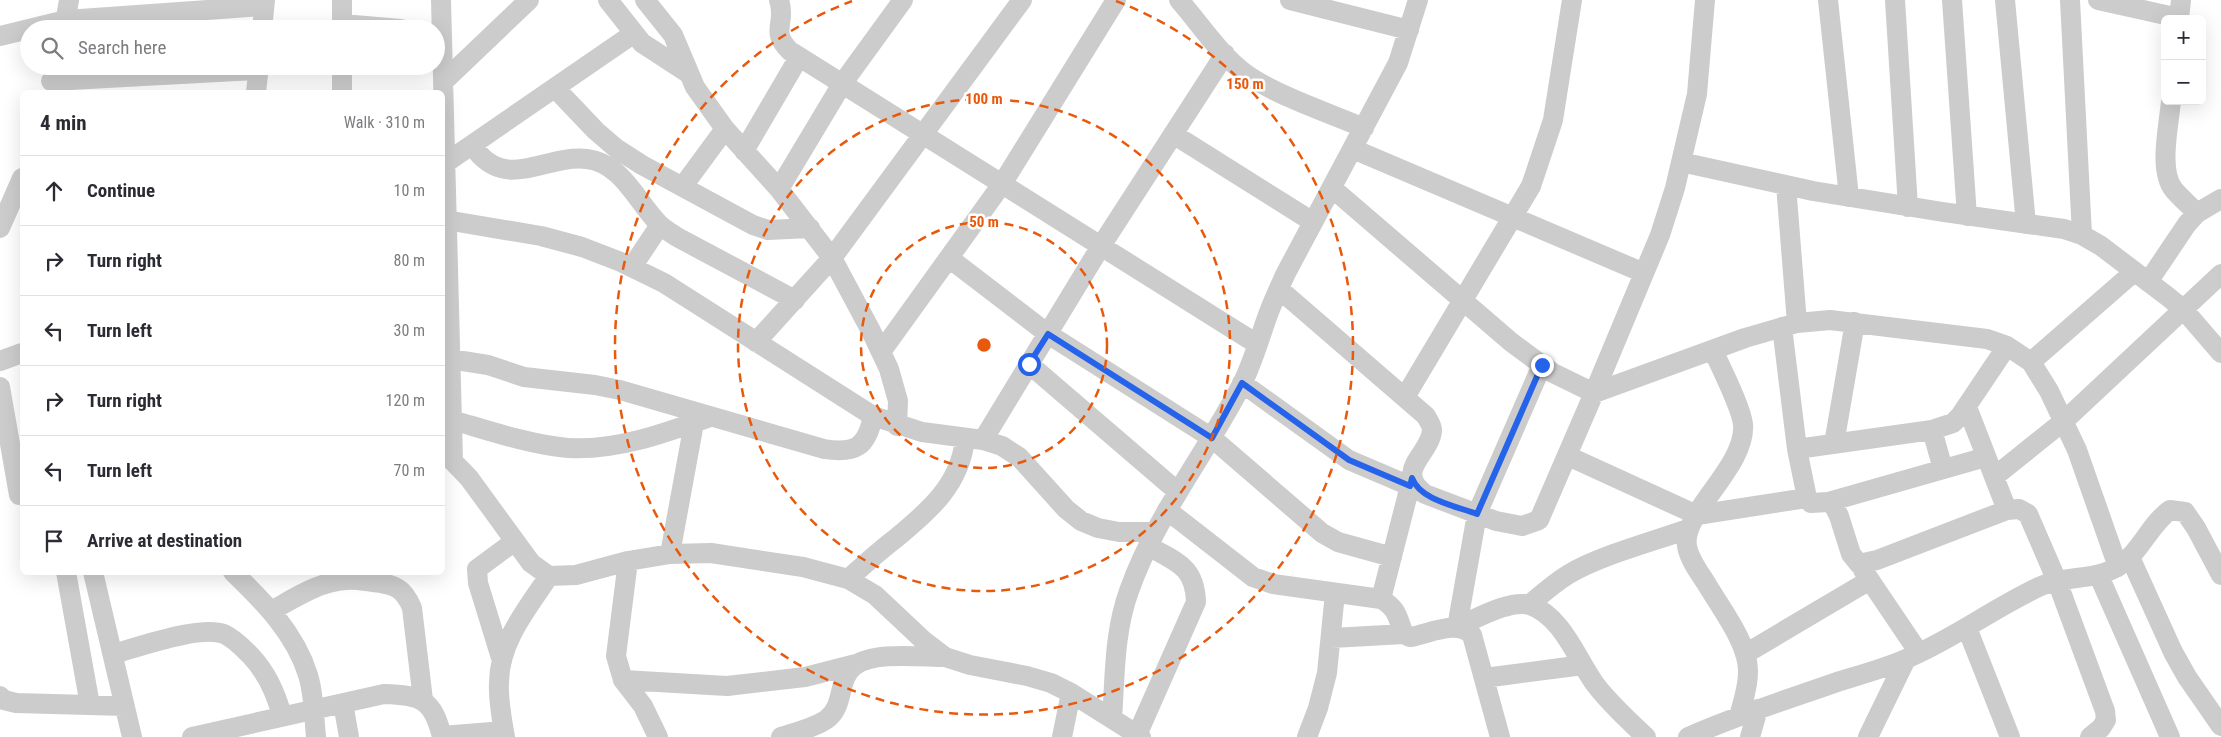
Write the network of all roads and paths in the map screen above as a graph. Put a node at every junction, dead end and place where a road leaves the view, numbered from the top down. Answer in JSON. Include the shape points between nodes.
{"nodes":[{"id":1,"x":69,"y":0,"type":"edge"},
{"id":2,"x":342,"y":0,"type":"edge"},
{"id":3,"x":441,"y":0,"type":"edge"},
{"id":4,"x":529,"y":0,"type":"edge"},
{"id":5,"x":608,"y":0,"type":"edge"},
{"id":6,"x":645,"y":0,"type":"edge"},
{"id":7,"x":779,"y":0,"type":"edge"},
{"id":8,"x":903,"y":0,"type":"edge"},
{"id":9,"x":1022,"y":0,"type":"edge"},
{"id":10,"x":1116,"y":0,"type":"edge"},
{"id":11,"x":1179,"y":0,"type":"edge"},
{"id":12,"x":1290,"y":0,"type":"edge"},
{"id":13,"x":1418,"y":0,"type":"edge"},
{"id":14,"x":1572,"y":0,"type":"edge"},
{"id":15,"x":1705,"y":0,"type":"edge"},
{"id":16,"x":1828,"y":0,"type":"edge"},
{"id":17,"x":1896,"y":0,"type":"edge"},
{"id":18,"x":1952,"y":0,"type":"edge"},
{"id":19,"x":2005,"y":0,"type":"edge"},
{"id":20,"x":2070,"y":0,"type":"edge"},
{"id":21,"x":2098,"y":0,"type":"edge"},
{"id":22,"x":264,"y":3,"type":"edge"},
{"id":23,"x":2180,"y":12,"type":"edge"},
{"id":24,"x":66,"y":20,"type":"edge"},
{"id":25,"x":103,"y":20,"type":"edge"},
{"id":26,"x":263,"y":20,"type":"edge"},
{"id":27,"x":342,"y":20,"type":"edge"},
{"id":28,"x":440,"y":20,"type":"edge"},
{"id":29,"x":1409,"y":30,"type":"junction"},
{"id":30,"x":20,"y":31,"type":"edge"},
{"id":31,"x":633,"y":34,"type":"junction"},
{"id":32,"x":0,"y":36,"type":"edge"},
{"id":33,"x":1225,"y":54,"type":"junction"},
{"id":34,"x":799,"y":57,"type":"junction"},
{"id":35,"x":688,"y":73,"type":"junction"},
{"id":36,"x":138,"y":75,"type":"edge"},
{"id":37,"x":258,"y":75,"type":"edge"},
{"id":38,"x":342,"y":75,"type":"edge"},
{"id":39,"x":442,"y":75,"type":"edge"},
{"id":40,"x":51,"y":80,"type":"edge"},
{"id":41,"x":443,"y":82,"type":"junction"},
{"id":42,"x":842,"y":84,"type":"junction"},
{"id":43,"x":555,"y":88,"type":"junction"},
{"id":44,"x":256,"y":90,"type":"edge"},
{"id":45,"x":342,"y":90,"type":"edge"},
{"id":46,"x":443,"y":90,"type":"edge"},
{"id":47,"x":2171,"y":105,"type":"edge"},
{"id":48,"x":1364,"y":128,"type":"junction"},
{"id":49,"x":724,"y":129,"type":"junction"},
{"id":50,"x":923,"y":134,"type":"junction"},
{"id":51,"x":1173,"y":134,"type":"junction"},
{"id":52,"x":472,"y":145,"type":"junction"},
{"id":53,"x":1353,"y":149,"type":"junction"},
{"id":54,"x":744,"y":151,"type":"junction"},
{"id":55,"x":1681,"y":162,"type":"junction"},
{"id":56,"x":445,"y":176,"type":"edge"},
{"id":57,"x":1002,"y":184,"type":"junction"},
{"id":58,"x":1786,"y":185,"type":"junction"},
{"id":59,"x":682,"y":186,"type":"junction"},
{"id":60,"x":1332,"y":188,"type":"junction"},
{"id":61,"x":779,"y":189,"type":"junction"},
{"id":62,"x":1849,"y":197,"type":"junction"},
{"id":63,"x":18,"y":198,"type":"edge"},
{"id":64,"x":445,"y":198,"type":"edge"},
{"id":65,"x":2221,"y":199,"type":"edge"},
{"id":66,"x":1908,"y":207,"type":"junction"},
{"id":67,"x":2197,"y":213,"type":"junction"},
{"id":68,"x":1967,"y":216,"type":"junction"},
{"id":69,"x":1513,"y":217,"type":"junction"},
{"id":70,"x":446,"y":220,"type":"junction"},
{"id":71,"x":1313,"y":222,"type":"junction"},
{"id":72,"x":2026,"y":224,"type":"junction"},
{"id":73,"x":660,"y":225,"type":"junction"},
{"id":74,"x":0,"y":228,"type":"edge"},
{"id":75,"x":810,"y":228,"type":"junction"},
{"id":76,"x":2082,"y":235,"type":"junction"},
{"id":77,"x":1102,"y":246,"type":"junction"},
{"id":78,"x":832,"y":258,"type":"junction"},
{"id":79,"x":949,"y":258,"type":"junction"},
{"id":80,"x":632,"y":267,"type":"junction"},
{"id":81,"x":1644,"y":273,"type":"junction"},
{"id":82,"x":2221,"y":274,"type":"edge"},
{"id":83,"x":2141,"y":277,"type":"junction"},
{"id":84,"x":1279,"y":289,"type":"junction"},
{"id":85,"x":795,"y":300,"type":"junction"},
{"id":86,"x":1463,"y":301,"type":"junction"},
{"id":87,"x":2183,"y":309,"type":"junction"},
{"id":88,"x":1855,"y":322,"type":"junction"},
{"id":89,"x":1789,"y":325,"type":"junction"},
{"id":90,"x":1048,"y":334,"type":"junction"},
{"id":91,"x":756,"y":342,"type":"junction"},
{"id":92,"x":1257,"y":344,"type":"junction"},
{"id":93,"x":2007,"y":346,"type":"junction"},
{"id":94,"x":1713,"y":350,"type":"junction"},
{"id":95,"x":881,"y":352,"type":"junction"},
{"id":96,"x":2221,"y":353,"type":"edge"},
{"id":97,"x":20,"y":354,"type":"edge"},
{"id":98,"x":450,"y":359,"type":"junction"},
{"id":99,"x":0,"y":361,"type":"edge"},
{"id":100,"x":2031,"y":362,"type":"junction"},
{"id":101,"x":1029,"y":364,"type":"junction"},
{"id":102,"x":1542,"y":365,"type":"junction"},
{"id":103,"x":1242,"y":383,"type":"junction"},
{"id":104,"x":0,"y":387,"type":"edge"},
{"id":105,"x":1594,"y":394,"type":"junction"},
{"id":106,"x":1404,"y":397,"type":"junction"},
{"id":107,"x":1967,"y":407,"type":"junction"},
{"id":108,"x":873,"y":416,"type":"junction"},
{"id":109,"x":452,"y":420,"type":"junction"},
{"id":110,"x":702,"y":420,"type":"junction"},
{"id":111,"x":2064,"y":420,"type":"junction"},
{"id":112,"x":897,"y":426,"type":"junction"},
{"id":113,"x":1932,"y":430,"type":"junction"},
{"id":114,"x":1212,"y":438,"type":"junction"},
{"id":115,"x":974,"y":439,"type":"junction"},
{"id":116,"x":1834,"y":444,"type":"junction"},
{"id":117,"x":1797,"y":449,"type":"junction"},
{"id":118,"x":448,"y":456,"type":"edge"},
{"id":119,"x":1568,"y":456,"type":"junction"},
{"id":120,"x":1986,"y":457,"type":"junction"},
{"id":121,"x":1943,"y":469,"type":"junction"},
{"id":122,"x":1994,"y":477,"type":"junction"},
{"id":123,"x":1411,"y":482,"type":"junction"},
{"id":124,"x":1178,"y":492,"type":"junction"},
{"id":125,"x":14,"y":496,"type":"edge"},
{"id":126,"x":1807,"y":498,"type":"junction"},
{"id":127,"x":1828,"y":502,"type":"junction"},
{"id":128,"x":1167,"y":510,"type":"junction"},
{"id":129,"x":2007,"y":510,"type":"junction"},
{"id":130,"x":1477,"y":514,"type":"junction"},
{"id":131,"x":1693,"y":522,"type":"junction"},
{"id":132,"x":1151,"y":539,"type":"junction"},
{"id":133,"x":515,"y":541,"type":"junction"},
{"id":134,"x":670,"y":554,"type":"junction"},
{"id":135,"x":1392,"y":556,"type":"junction"},
{"id":136,"x":628,"y":561,"type":"junction"},
{"id":137,"x":2124,"y":562,"type":"junction"},
{"id":138,"x":1864,"y":572,"type":"junction"},
{"id":139,"x":2221,"y":574,"type":"edge"},
{"id":140,"x":67,"y":575,"type":"edge"},
{"id":141,"x":95,"y":575,"type":"edge"},
{"id":142,"x":236,"y":575,"type":"edge"},
{"id":143,"x":344,"y":576,"type":"edge"},
{"id":144,"x":549,"y":576,"type":"junction"},
{"id":145,"x":2099,"y":576,"type":"junction"},
{"id":146,"x":848,"y":578,"type":"junction"},
{"id":147,"x":2057,"y":581,"type":"junction"},
{"id":148,"x":1335,"y":594,"type":"junction"},
{"id":149,"x":1381,"y":599,"type":"junction"},
{"id":150,"x":1529,"y":605,"type":"junction"},
{"id":151,"x":271,"y":611,"type":"junction"},
{"id":152,"x":1457,"y":627,"type":"junction"},
{"id":153,"x":1967,"y":628,"type":"junction"},
{"id":154,"x":1404,"y":634,"type":"junction"},
{"id":155,"x":1332,"y":638,"type":"junction"},
{"id":156,"x":113,"y":654,"type":"junction"},
{"id":157,"x":1745,"y":654,"type":"junction"},
{"id":158,"x":1913,"y":656,"type":"junction"},
{"id":159,"x":945,"y":657,"type":"junction"},
{"id":160,"x":502,"y":661,"type":"junction"},
{"id":161,"x":856,"y":664,"type":"junction"},
{"id":162,"x":1583,"y":666,"type":"junction"},
{"id":163,"x":1484,"y":678,"type":"junction"},
{"id":164,"x":623,"y":680,"type":"junction"},
{"id":165,"x":649,"y":681,"type":"junction"},
{"id":166,"x":1071,"y":692,"type":"junction"},
{"id":167,"x":1,"y":699,"type":"edge"},
{"id":168,"x":424,"y":700,"type":"junction"},
{"id":169,"x":343,"y":702,"type":"junction"},
{"id":170,"x":90,"y":705,"type":"junction"},
{"id":171,"x":125,"y":706,"type":"junction"},
{"id":172,"x":643,"y":706,"type":"junction"},
{"id":173,"x":313,"y":709,"type":"junction"},
{"id":174,"x":1758,"y":709,"type":"junction"},
{"id":175,"x":282,"y":716,"type":"junction"},
{"id":176,"x":1739,"y":716,"type":"junction"},
{"id":177,"x":1112,"y":719,"type":"junction"},
{"id":178,"x":2221,"y":726,"type":"edge"},
{"id":179,"x":226,"y":733,"type":"edge"},
{"id":180,"x":505,"y":734,"type":"edge"},
{"id":181,"x":442,"y":736,"type":"edge"},
{"id":182,"x":786,"y":736,"type":"edge"},
{"id":183,"x":1139,"y":736,"type":"edge"},
{"id":184,"x":132,"y":737,"type":"edge"},
{"id":185,"x":192,"y":737,"type":"edge"},
{"id":186,"x":316,"y":737,"type":"edge"},
{"id":187,"x":349,"y":737,"type":"edge"},
{"id":188,"x":658,"y":737,"type":"edge"},
{"id":189,"x":1062,"y":737,"type":"edge"},
{"id":190,"x":1307,"y":737,"type":"edge"},
{"id":191,"x":1500,"y":737,"type":"edge"},
{"id":192,"x":1646,"y":737,"type":"edge"},
{"id":193,"x":1688,"y":737,"type":"edge"},
{"id":194,"x":1750,"y":737,"type":"edge"},
{"id":195,"x":1868,"y":737,"type":"edge"},
{"id":196,"x":2010,"y":737,"type":"edge"},
{"id":197,"x":2090,"y":737,"type":"edge"},
{"id":198,"x":2170,"y":737,"type":"edge"}],
"edges":[{"from":1,"to":24,"type":"street"},
{"from":2,"to":27,"type":"street"},
{"from":3,"to":28,"type":"street"},
{"from":4,"to":41,"type":"street"},
{"from":5,"to":31,"type":"street"},
{"from":6,"to":35,"type":"street","via":[[673,35]]},
{"from":7,"to":34,"type":"street","via":[[783,10],[779,32],[781,42]]},
{"from":8,"to":42,"type":"street"},
{"from":9,"to":50,"type":"street"},
{"from":10,"to":57,"type":"street"},
{"from":11,"to":33,"type":"street"},
{"from":12,"to":29,"type":"street"},
{"from":13,"to":29,"type":"street"},
{"from":14,"to":69,"type":"street","via":[[1553,120],[1531,186]]},
{"from":15,"to":55,"type":"street","via":[[1697,94]]},
{"from":16,"to":62,"type":"street"},
{"from":17,"to":66,"type":"street"},
{"from":18,"to":68,"type":"street"},
{"from":19,"to":72,"type":"street"},
{"from":20,"to":76,"type":"street"},
{"from":21,"to":23,"type":"street"},
{"from":22,"to":25,"type":"street"},
{"from":22,"to":26,"type":"street"},
{"from":29,"to":48,"type":"street","via":[[1398,63]]},
{"from":30,"to":32,"type":"street"},
{"from":31,"to":35,"type":"street"},
{"from":31,"to":43,"type":"street"},
{"from":33,"to":48,"type":"street","via":[[1246,74],[1272,88]]},
{"from":33,"to":51,"type":"street"},
{"from":34,"to":42,"type":"street"},
{"from":34,"to":54,"type":"street"},
{"from":35,"to":49,"type":"street"},
{"from":36,"to":40,"type":"street"},
{"from":37,"to":44,"type":"street"},
{"from":38,"to":45,"type":"street"},
{"from":39,"to":41,"type":"street"},
{"from":41,"to":46,"type":"street"},
{"from":42,"to":50,"type":"street"},
{"from":42,"to":61,"type":"street"},
{"from":43,"to":52,"type":"street"},
{"from":43,"to":59,"type":"street","via":[[617,149]]},
{"from":47,"to":67,"type":"street","via":[[2165,164],[2167,178],[2173,190]]},
{"from":48,"to":53,"type":"street"},
{"from":49,"to":54,"type":"street"},
{"from":49,"to":59,"type":"street"},
{"from":50,"to":57,"type":"street"},
{"from":50,"to":78,"type":"street"},
{"from":51,"to":71,"type":"street"},
{"from":51,"to":77,"type":"street"},
{"from":52,"to":56,"type":"street"},
{"from":52,"to":73,"type":"street","via":[[481,159],[494,167],[509,170],[588,159],[602,164],[637,194]]},
{"from":53,"to":60,"type":"street"},
{"from":53,"to":69,"type":"street"},
{"from":54,"to":61,"type":"street"},
{"from":55,"to":58,"type":"street"},
{"from":55,"to":81,"type":"street","via":[[1660,235]]},
{"from":57,"to":77,"type":"street"},
{"from":57,"to":79,"type":"street"},
{"from":58,"to":62,"type":"street"},
{"from":58,"to":89,"type":"street"},
{"from":59,"to":75,"type":"street","via":[[768,230]]},
{"from":60,"to":71,"type":"street"},
{"from":60,"to":86,"type":"street"},
{"from":61,"to":75,"type":"street"},
{"from":62,"to":66,"type":"street"},
{"from":63,"to":74,"type":"street"},
{"from":64,"to":70,"type":"street"},
{"from":65,"to":67,"type":"street"},
{"from":66,"to":68,"type":"street"},
{"from":67,"to":83,"type":"street"},
{"from":68,"to":72,"type":"street"},
{"from":69,"to":81,"type":"street"},
{"from":69,"to":86,"type":"street"},
{"from":70,"to":80,"type":"street","via":[[541,236],[582,247]]},
{"from":70,"to":98,"type":"street"},
{"from":71,"to":84,"type":"street"},
{"from":72,"to":76,"type":"street"},
{"from":73,"to":80,"type":"street"},
{"from":73,"to":85,"type":"street"},
{"from":75,"to":78,"type":"street"},
{"from":76,"to":83,"type":"street"},
{"from":77,"to":90,"type":"street"},
{"from":77,"to":92,"type":"street"},
{"from":78,"to":85,"type":"street"},
{"from":78,"to":95,"type":"street"},
{"from":79,"to":90,"type":"street"},
{"from":79,"to":95,"type":"street"},
{"from":80,"to":91,"type":"street","via":[[664,283]]},
{"from":81,"to":105,"type":"street"},
{"from":82,"to":87,"type":"street"},
{"from":83,"to":87,"type":"street"},
{"from":83,"to":100,"type":"street"},
{"from":84,"to":92,"type":"street"},
{"from":84,"to":106,"type":"street"},
{"from":85,"to":91,"type":"street"},
{"from":86,"to":102,"type":"street"},
{"from":86,"to":106,"type":"street"},
{"from":87,"to":96,"type":"street"},
{"from":87,"to":111,"type":"street"},
{"from":88,"to":89,"type":"street","via":[[1830,320]]},
{"from":88,"to":93,"type":"street","via":[[1963,335]]},
{"from":88,"to":116,"type":"street"},
{"from":89,"to":94,"type":"street"},
{"from":89,"to":117,"type":"street"},
{"from":90,"to":101,"type":"street"},
{"from":90,"to":114,"type":"street"},
{"from":91,"to":108,"type":"street"},
{"from":92,"to":103,"type":"street"},
{"from":93,"to":100,"type":"street"},
{"from":93,"to":107,"type":"street"},
{"from":94,"to":105,"type":"street"},
{"from":94,"to":131,"type":"street","via":[[1743,423],[1742,441]]},
{"from":95,"to":112,"type":"street","via":[[898,400]]},
{"from":97,"to":99,"type":"street"},
{"from":98,"to":109,"type":"street"},
{"from":98,"to":110,"type":"street","via":[[488,365],[524,377],[620,390]]},
{"from":100,"to":111,"type":"street"},
{"from":101,"to":115,"type":"street"},
{"from":101,"to":124,"type":"street"},
{"from":102,"to":105,"type":"street"},
{"from":102,"to":130,"type":"street"},
{"from":103,"to":114,"type":"street"},
{"from":103,"to":123,"type":"street","via":[[1349,460]]},
{"from":104,"to":125,"type":"street"},
{"from":105,"to":119,"type":"street"},
{"from":106,"to":123,"type":"street","via":[[1426,416],[1432,428],[1431,438],[1414,468]]},
{"from":107,"to":113,"type":"street","via":[[1953,423]]},
{"from":107,"to":120,"type":"street"},
{"from":108,"to":110,"type":"street","via":[[865,441],[857,448],[841,452]]},
{"from":108,"to":112,"type":"street"},
{"from":109,"to":110,"type":"street","via":[[568,448],[631,442]]},
{"from":109,"to":118,"type":"street"},
{"from":110,"to":134,"type":"street"},
{"from":111,"to":122,"type":"street"},
{"from":111,"to":137,"type":"street"},
{"from":112,"to":115,"type":"street"},
{"from":113,"to":116,"type":"street"},
{"from":113,"to":121,"type":"street"},
{"from":114,"to":124,"type":"street"},
{"from":114,"to":135,"type":"street","via":[[1322,533],[1338,542]]},
{"from":115,"to":132,"type":"street","via":[[1002,446],[1019,457],[1081,521],[1098,528]]},
{"from":115,"to":146,"type":"street","via":[[944,494],[919,520]]},
{"from":116,"to":117,"type":"street"},
{"from":117,"to":126,"type":"street"},
{"from":118,"to":133,"type":"street","via":[[469,478]]},
{"from":119,"to":130,"type":"street","via":[[1539,520],[1522,526]]},
{"from":119,"to":131,"type":"street"},
{"from":120,"to":121,"type":"street"},
{"from":120,"to":122,"type":"street"},
{"from":121,"to":127,"type":"street"},
{"from":122,"to":129,"type":"street"},
{"from":123,"to":130,"type":"street","via":[[1425,494]]},
{"from":123,"to":135,"type":"street"},
{"from":124,"to":128,"type":"street"},
{"from":126,"to":127,"type":"street","via":[[1811,503]]},
{"from":126,"to":131,"type":"street"},
{"from":127,"to":138,"type":"street","via":[[1834,506],[1851,554]]},
{"from":128,"to":132,"type":"street"},
{"from":128,"to":148,"type":"street","via":[[1253,577],[1273,584]]},
{"from":129,"to":138,"type":"street","via":[[1877,560]]},
{"from":129,"to":147,"type":"street","via":[[2019,509],[2028,514]]},
{"from":130,"to":152,"type":"street"},
{"from":131,"to":150,"type":"street","via":[[1570,574]]},
{"from":131,"to":157,"type":"street","via":[[1687,546],[1692,559]]},
{"from":132,"to":177,"type":"street","via":[[1128,592],[1122,617]]},
{"from":132,"to":183,"type":"street","via":[[1192,576],[1196,602]]},
{"from":133,"to":144,"type":"street","via":[[531,563]]},
{"from":133,"to":160,"type":"street","via":[[477,569],[478,583]]},
{"from":134,"to":136,"type":"street"},
{"from":134,"to":146,"type":"street","via":[[711,553],[754,558]]},
{"from":135,"to":149,"type":"street"},
{"from":136,"to":144,"type":"street","via":[[576,575]]},
{"from":136,"to":164,"type":"street","via":[[616,656]]},
{"from":137,"to":139,"type":"street","via":[[2159,518],[2170,510],[2185,512]]},
{"from":137,"to":145,"type":"street"},
{"from":137,"to":178,"type":"street","via":[[2187,677]]},
{"from":138,"to":157,"type":"street"},
{"from":138,"to":158,"type":"street"},
{"from":140,"to":170,"type":"street"},
{"from":141,"to":156,"type":"street"},
{"from":142,"to":151,"type":"street"},
{"from":143,"to":151,"type":"street"},
{"from":143,"to":168,"type":"street","via":[[391,585],[408,597]]},
{"from":144,"to":160,"type":"street","via":[[509,638]]},
{"from":145,"to":147,"type":"street"},
{"from":145,"to":198,"type":"street"},
{"from":146,"to":159,"type":"street","via":[[875,595]]},
{"from":147,"to":153,"type":"street","via":[[2042,586]]},
{"from":147,"to":197,"type":"street","via":[[2106,720]]},
{"from":148,"to":149,"type":"street"},
{"from":148,"to":155,"type":"street"},
{"from":149,"to":154,"type":"street","via":[[1397,613]]},
{"from":150,"to":152,"type":"street","via":[[1511,604]]},
{"from":150,"to":162,"type":"street","via":[[1549,616]]},
{"from":151,"to":173,"type":"street","via":[[302,658],[309,677]]},
{"from":152,"to":154,"type":"street","via":[[1410,637]]},
{"from":152,"to":163,"type":"street","via":[[1466,628],[1472,635]]},
{"from":153,"to":158,"type":"street"},
{"from":153,"to":196,"type":"street"},
{"from":154,"to":155,"type":"street"},
{"from":155,"to":190,"type":"street","via":[[1327,673]]},
{"from":156,"to":171,"type":"street"},
{"from":156,"to":175,"type":"street","via":[[184,635],[224,634],[238,643],[266,676]]},
{"from":157,"to":176,"type":"street","via":[[1748,684]]},
{"from":158,"to":174,"type":"street"},
{"from":158,"to":195,"type":"street"},
{"from":159,"to":161,"type":"street","via":[[878,658]]},
{"from":159,"to":166,"type":"street","via":[[1027,676]]},
{"from":160,"to":180,"type":"street","via":[[499,683]]},
{"from":161,"to":165,"type":"street","via":[[805,677],[750,685]]},
{"from":161,"to":182,"type":"street","via":[[845,677],[836,709],[827,719]]},
{"from":162,"to":163,"type":"street"},
{"from":162,"to":192,"type":"street","via":[[1611,703]]},
{"from":163,"to":191,"type":"street"},
{"from":164,"to":165,"type":"street"},
{"from":164,"to":172,"type":"street"},
{"from":165,"to":172,"type":"street"},
{"from":166,"to":177,"type":"street"},
{"from":166,"to":189,"type":"street"},
{"from":167,"to":170,"type":"street","via":[[16,703]]},
{"from":168,"to":169,"type":"street","via":[[408,695],[384,694]]},
{"from":168,"to":181,"type":"street","via":[[433,712]]},
{"from":169,"to":173,"type":"street"},
{"from":169,"to":187,"type":"street"},
{"from":170,"to":171,"type":"street"},
{"from":171,"to":184,"type":"street"},
{"from":172,"to":188,"type":"street"},
{"from":173,"to":175,"type":"street"},
{"from":173,"to":186,"type":"street"},
{"from":174,"to":176,"type":"street"},
{"from":174,"to":194,"type":"street"},
{"from":175,"to":179,"type":"street"},
{"from":176,"to":193,"type":"street"},
{"from":177,"to":183,"type":"street"},
{"from":179,"to":185,"type":"street"},
{"from":180,"to":181,"type":"street"}]}
